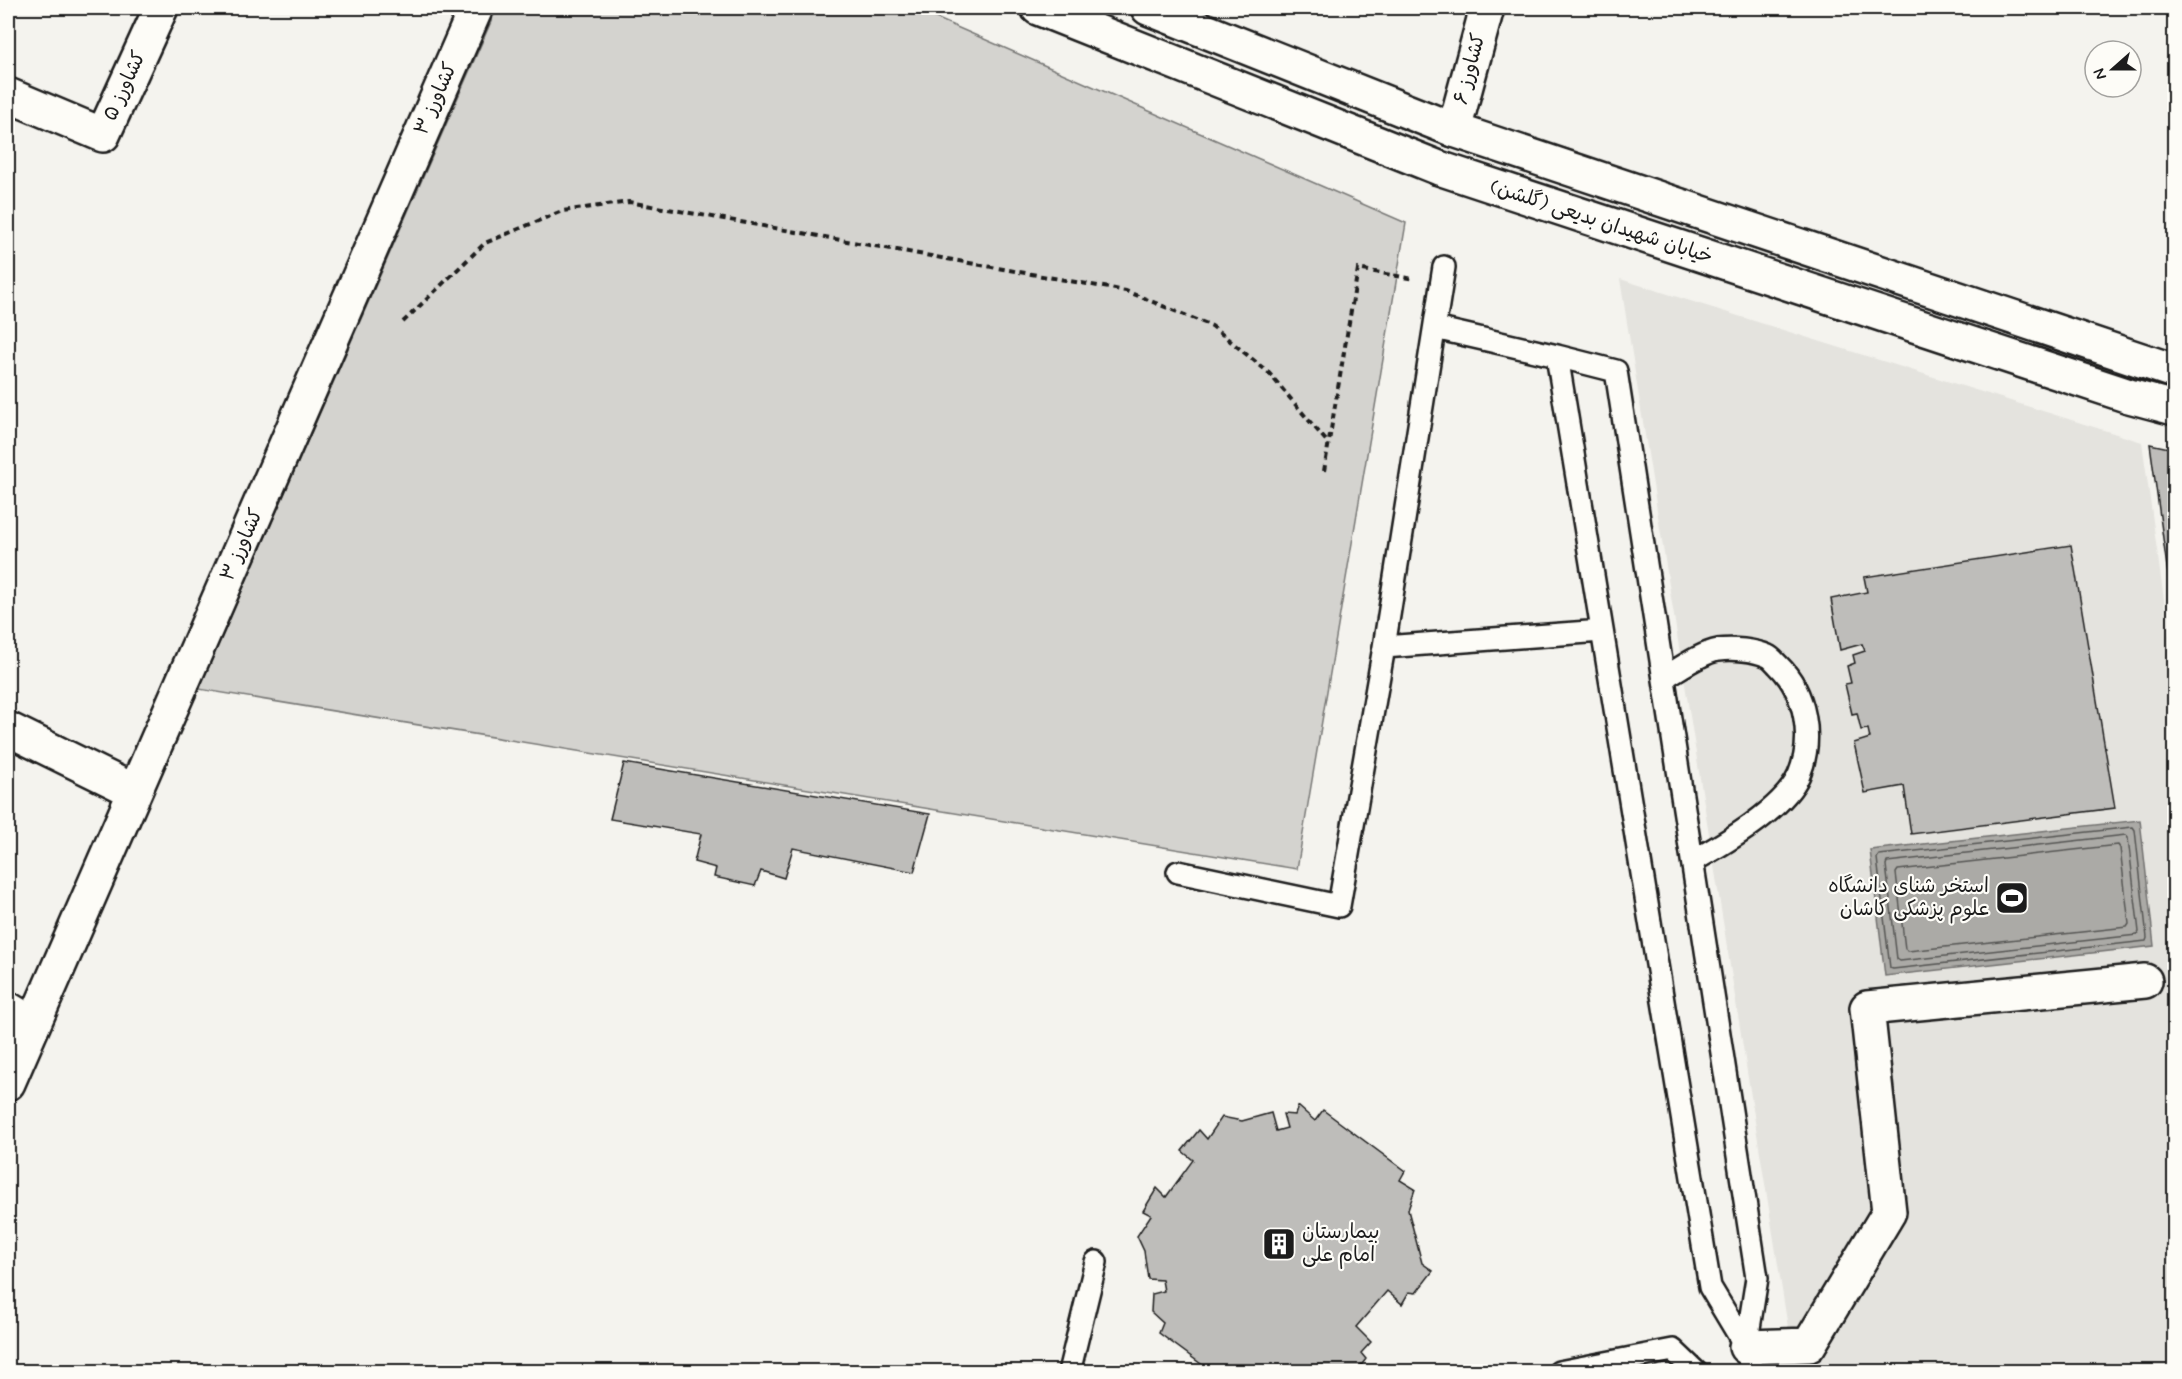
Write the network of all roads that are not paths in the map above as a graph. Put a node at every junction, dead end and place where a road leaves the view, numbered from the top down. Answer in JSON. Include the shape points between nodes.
{"nodes":[{"id":1,"x":161,"y":8,"type":"edge"},
{"id":2,"x":476,"y":8,"type":"edge"},
{"id":3,"x":1038,"y":8,"type":"edge"},
{"id":4,"x":1148,"y":8,"type":"edge"},
{"id":5,"x":1487,"y":8,"type":"edge"},
{"id":6,"x":8,"y":95,"type":"edge"},
{"id":7,"x":1454,"y":130,"type":"junction"},
{"id":8,"x":1442,"y":276,"type":"road end"},
{"id":9,"x":1435,"y":328,"type":"junction"},
{"id":10,"x":2078,"y":338,"type":"junction"},
{"id":11,"x":1557,"y":356,"type":"junction"},
{"id":12,"x":2175,"y":371,"type":"edge"},
{"id":13,"x":2062,"y":375,"type":"junction"},
{"id":14,"x":2175,"y":378,"type":"edge"},
{"id":15,"x":2175,"y":407,"type":"edge"},
{"id":16,"x":1602,"y":632,"type":"junction"},
{"id":17,"x":1384,"y":646,"type":"junction"},
{"id":18,"x":1665,"y":677,"type":"junction"},
{"id":19,"x":8,"y":729,"type":"edge"},
{"id":20,"x":134,"y":791,"type":"junction"},
{"id":21,"x":1693,"y":861,"type":"junction"},
{"id":22,"x":1178,"y":872,"type":"dead end"},
{"id":23,"x":2145,"y":981,"type":"dead end"},
{"id":24,"x":20,"y":1016,"type":"edge"},
{"id":25,"x":8,"y":1083,"type":"edge"},
{"id":26,"x":1096,"y":1262,"type":"dead end"},
{"id":27,"x":1749,"y":1359,"type":"edge"},
{"id":28,"x":1069,"y":1371,"type":"edge"},
{"id":29,"x":1559,"y":1371,"type":"edge"},
{"id":30,"x":1696,"y":1371,"type":"edge"}],
"edges":[{"from":1,"to":6,"type":"street","name":"کشاورز ۵","via":[[103,135]]},
{"from":2,"to":20,"type":"street","name":"کشاورز ۳"},
{"from":3,"to":13,"type":"street","name":"خیابان شهیدان بدیعی (گلشن)","via":[[1438,168]]},
{"from":4,"to":7,"type":"street","name":"خیابان شهیدان بدیعی (گلشن)"},
{"from":5,"to":7,"type":"street","name":"کشاورز ۶"},
{"from":7,"to":10,"type":"street","name":"خیابان شهیدان بدیعی (گلشن)"},
{"from":8,"to":9,"type":"lane"},
{"from":9,"to":11,"type":"lane"},
{"from":9,"to":17,"type":"lane"},
{"from":10,"to":12,"type":"street","name":"خیابان شهیدان بدیعی (گلشن)"},
{"from":10,"to":13,"type":"street","via":[[2080,360]]},
{"from":11,"to":16,"type":"lane"},
{"from":11,"to":18,"type":"lane","via":[[1616,371]]},
{"from":13,"to":15,"type":"street","name":"خیابان شهیدان بدیعی (گلشن)"},
{"from":14,"to":15,"type":"street","via":[[2168,387]]},
{"from":16,"to":17,"type":"lane"},
{"from":16,"to":27,"type":"lane","via":[[1710,1287]]},
{"from":17,"to":22,"type":"lane","via":[[1339,906]]},
{"from":18,"to":21,"type":"lane"},
{"from":18,"to":21,"type":"lane","via":[[1716,650],[1769,656],[1790,676],[1804,713],[1806,748],[1793,784],[1762,817]]},
{"from":19,"to":20,"type":"street"},
{"from":20,"to":24,"type":"street","name":"کشاورز ۳"},
{"from":21,"to":27,"type":"lane","via":[[1757,1278]]},
{"from":23,"to":27,"type":"street","via":[[1867,1008],[1889,1212],[1809,1345]]},
{"from":24,"to":25,"type":"street","name":"کشاورز ۳"},
{"from":26,"to":28,"type":"lane"},
{"from":29,"to":30,"type":"lane","via":[[1673,1350]]}]}
